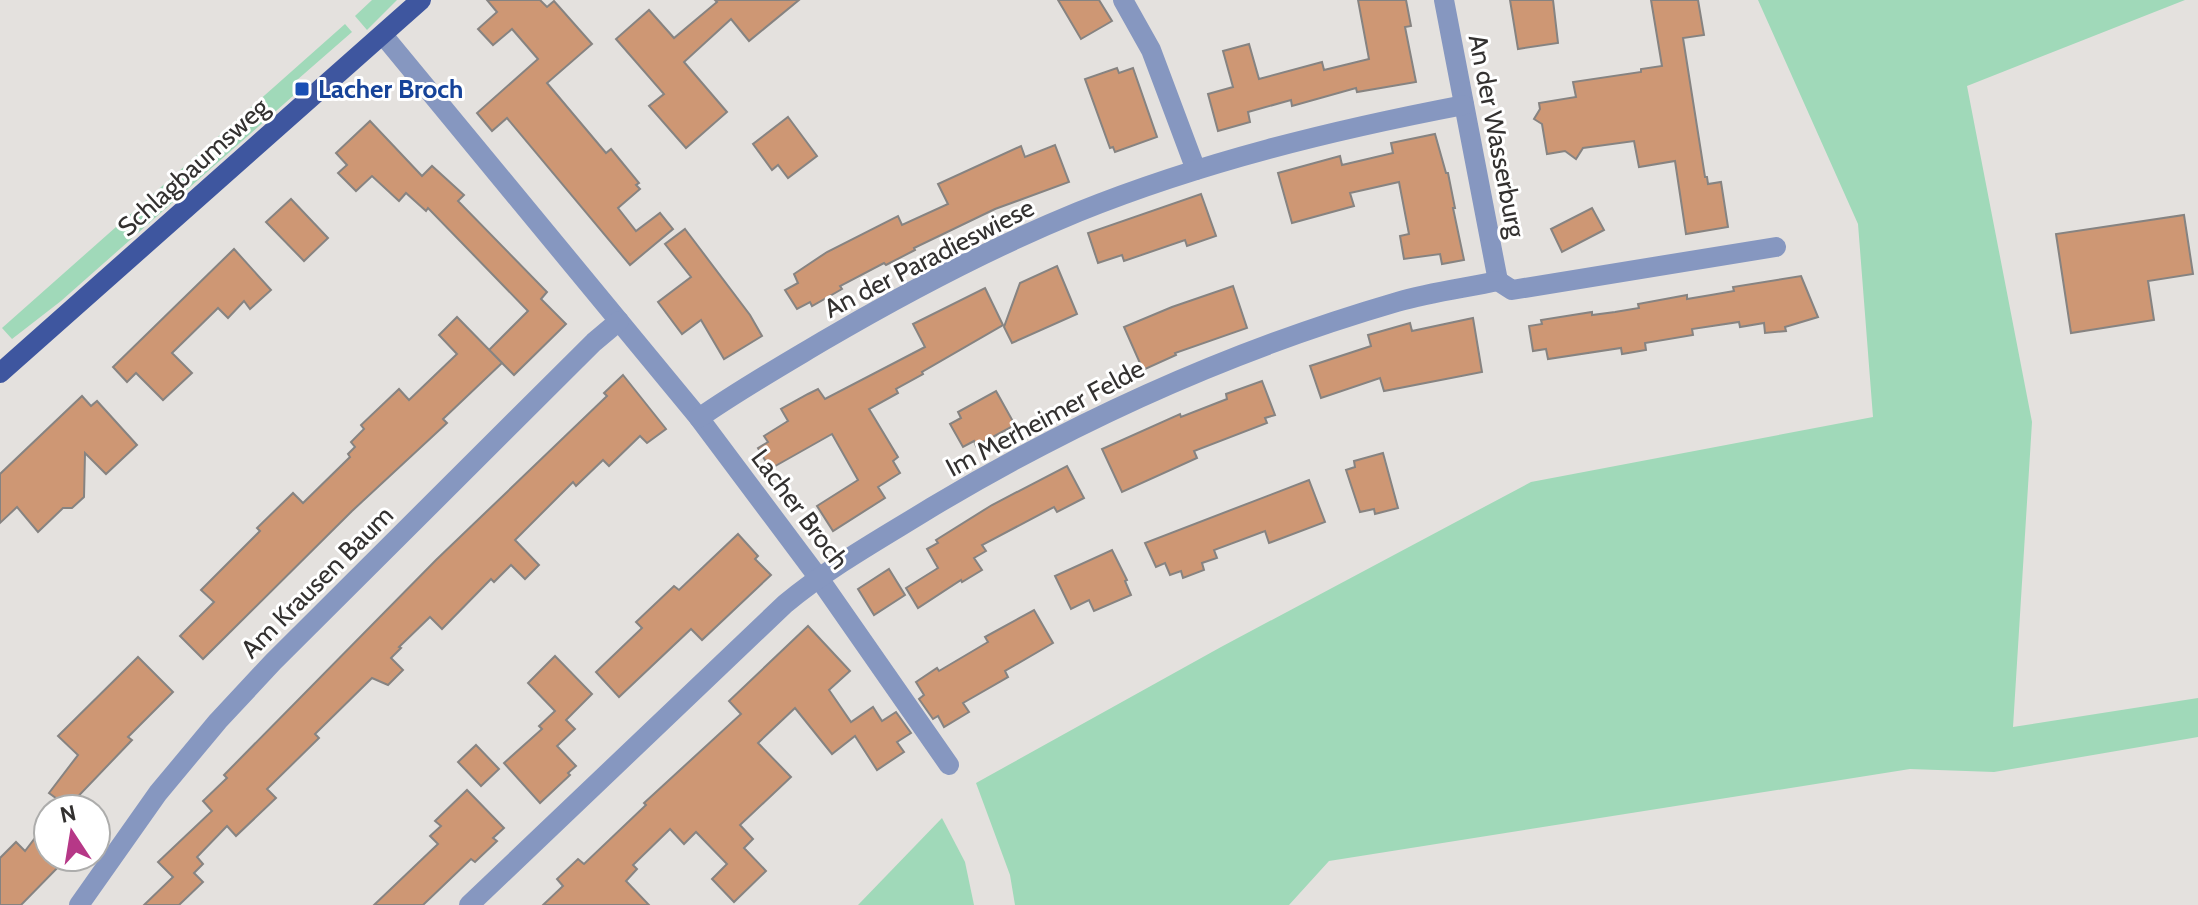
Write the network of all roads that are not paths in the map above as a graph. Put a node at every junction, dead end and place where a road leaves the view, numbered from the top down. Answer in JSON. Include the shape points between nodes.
{"nodes":[{"id":1,"x":421,"y":0,"type":"edge"},
{"id":2,"x":1123,"y":0,"type":"edge"},
{"id":3,"x":1444,"y":0,"type":"edge"},
{"id":4,"x":383,"y":35,"type":"junction"},
{"id":5,"x":1464,"y":105,"type":"junction"},
{"id":6,"x":1196,"y":170,"type":"junction"},
{"id":7,"x":1776,"y":247,"type":"dead end"},
{"id":8,"x":1498,"y":281,"type":"junction"},
{"id":9,"x":619,"y":321,"type":"junction"},
{"id":10,"x":0,"y":373,"type":"edge"},
{"id":11,"x":699,"y":418,"type":"junction"},
{"id":12,"x":818,"y":577,"type":"junction"},
{"id":13,"x":949,"y":765,"type":"dead end"},
{"id":14,"x":79,"y":905,"type":"edge"},
{"id":15,"x":469,"y":905,"type":"edge"}],
"edges":[{"from":1,"to":4,"type":"main road","name":"Schlagbaumsweg"},
{"from":2,"to":6,"type":"street","via":[[1151,50]]},
{"from":3,"to":5,"type":"street","name":"An der Wasserburg"},
{"from":4,"to":9,"type":"street","name":"Lacher Broch"},
{"from":4,"to":10,"type":"main road","name":"Schlagbaumsweg"},
{"from":5,"to":6,"type":"street","name":"An der Paradieswiese","via":[[1355,126]]},
{"from":5,"to":8,"type":"street","name":"An der Wasserburg"},
{"from":6,"to":11,"type":"street","name":"An der Paradieswiese","via":[[1078,212],[948,271]]},
{"from":7,"to":8,"type":"street","name":"Im Merheimer Felde","via":[[1512,290]]},
{"from":8,"to":12,"type":"street","name":"Im Merheimer Felde","via":[[1399,301],[1173,381],[1009,461]]},
{"from":9,"to":11,"type":"street","name":"Lacher Broch"},
{"from":9,"to":14,"type":"street","name":"Am Krausen Baum","via":[[218,721],[158,793]]},
{"from":11,"to":12,"type":"street","name":"Lacher Broch"},
{"from":12,"to":13,"type":"street","name":"Lacher Broch"},
{"from":12,"to":15,"type":"street","name":"Im Merheimer Felde"}]}
